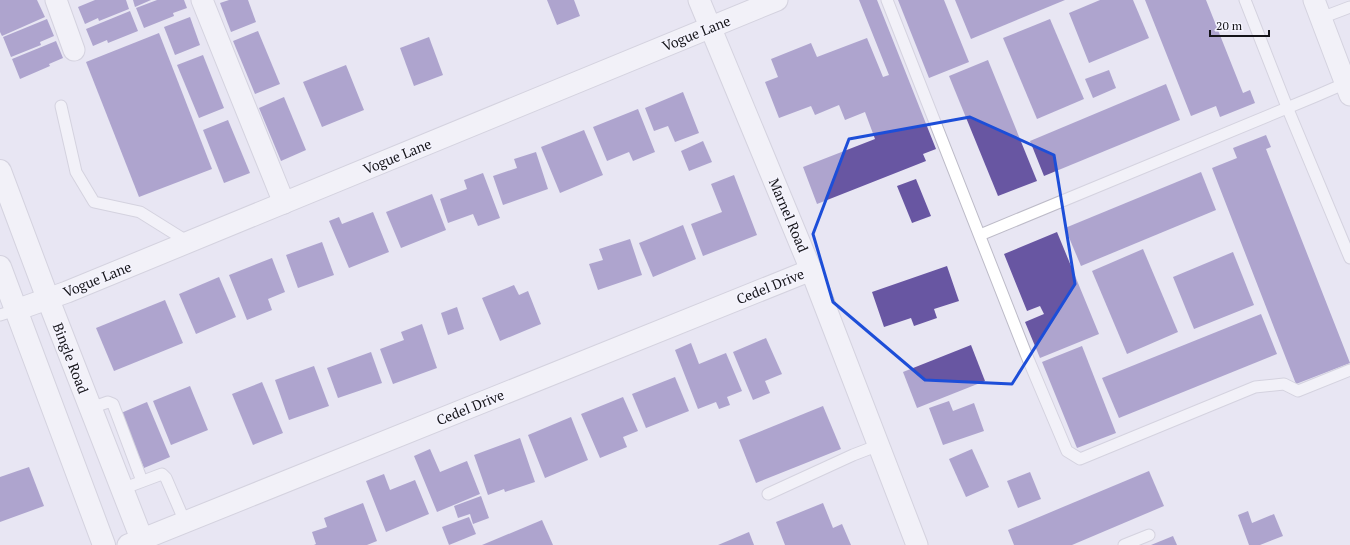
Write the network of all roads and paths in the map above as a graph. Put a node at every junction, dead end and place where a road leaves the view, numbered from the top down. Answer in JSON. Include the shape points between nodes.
{"nodes":[{"id":1,"x":56,"y":0,"type":"edge"},
{"id":2,"x":202,"y":0,"type":"edge"},
{"id":3,"x":698,"y":0,"type":"edge"},
{"id":4,"x":777,"y":0,"type":"edge"},
{"id":5,"x":887,"y":0,"type":"edge"},
{"id":6,"x":1245,"y":0,"type":"edge"},
{"id":7,"x":1350,"y":8,"type":"edge"},
{"id":8,"x":1317,"y":9,"type":"edge"},
{"id":9,"x":710,"y":28,"type":"junction"},
{"id":10,"x":74,"y":50,"type":"dead end"},
{"id":11,"x":1348,"y":89,"type":"edge"},
{"id":12,"x":61,"y":106,"type":"dead end"},
{"id":13,"x":1287,"y":107,"type":"junction"},
{"id":14,"x":0,"y":171,"type":"edge"},
{"id":15,"x":284,"y":203,"type":"junction"},
{"id":16,"x":980,"y":235,"type":"junction"},
{"id":17,"x":188,"y":242,"type":"junction"},
{"id":18,"x":1350,"y":258,"type":"edge"},
{"id":19,"x":0,"y":267,"type":"edge"},
{"id":20,"x":811,"y":270,"type":"junction"},
{"id":21,"x":48,"y":299,"type":"junction"},
{"id":22,"x":8,"y":312,"type":"edge"},
{"id":23,"x":1350,"y":370,"type":"edge"},
{"id":24,"x":91,"y":408,"type":"junction"},
{"id":25,"x":878,"y":445,"type":"junction"},
{"id":26,"x":142,"y":481,"type":"junction"},
{"id":27,"x":122,"y":489,"type":"junction"},
{"id":28,"x":768,"y":494,"type":"dead end"},
{"id":29,"x":184,"y":522,"type":"junction"},
{"id":30,"x":1149,"y":535,"type":"dead end"},
{"id":31,"x":138,"y":543,"type":"edge"},
{"id":32,"x":104,"y":545,"type":"edge"},
{"id":33,"x":917,"y":545,"type":"edge"},
{"id":34,"x":1124,"y":545,"type":"edge"}],
"edges":[{"from":1,"to":10,"type":"street"},
{"from":2,"to":15,"type":"street"},
{"from":3,"to":9,"type":"street","name":"Marnel Road"},
{"from":4,"to":9,"type":"street","name":"Vogue Lane"},
{"from":5,"to":16,"type":"lane"},
{"from":6,"to":13,"type":"lane"},
{"from":7,"to":8,"type":"lane"},
{"from":8,"to":11,"type":"street"},
{"from":9,"to":15,"type":"street","name":"Vogue Lane"},
{"from":9,"to":20,"type":"street","name":"Marnel Road"},
{"from":11,"to":13,"type":"lane"},
{"from":12,"to":17,"type":"lane","via":[[76,172],[94,202],[140,212]]},
{"from":13,"to":16,"type":"lane"},
{"from":13,"to":18,"type":"lane"},
{"from":14,"to":21,"type":"main road","name":"Bingle Road"},
{"from":15,"to":17,"type":"street","name":"Vogue Lane"},
{"from":16,"to":23,"type":"lane","via":[[1067,451],[1080,459],[1255,387],[1284,384],[1298,391]]},
{"from":17,"to":21,"type":"street","name":"Vogue Lane"},
{"from":19,"to":22,"type":"main road"},
{"from":20,"to":25,"type":"street","name":"Marnel Road"},
{"from":20,"to":29,"type":"street","name":"Cedel Drive"},
{"from":21,"to":22,"type":"street","name":"Vogue Lane"},
{"from":21,"to":24,"type":"main road","name":"Bingle Road"},
{"from":22,"to":32,"type":"main road"},
{"from":24,"to":26,"type":"lane","via":[[108,402],[113,404]]},
{"from":24,"to":27,"type":"main road","name":"Bingle Road"},
{"from":25,"to":28,"type":"lane"},
{"from":25,"to":33,"type":"street","name":"Marnel Road"},
{"from":26,"to":27,"type":"lane"},
{"from":26,"to":29,"type":"lane","via":[[162,474]]},
{"from":27,"to":31,"type":"main road","name":"Bingle Road"},
{"from":29,"to":31,"type":"street","name":"Cedel Drive"},
{"from":30,"to":34,"type":"lane"}]}
